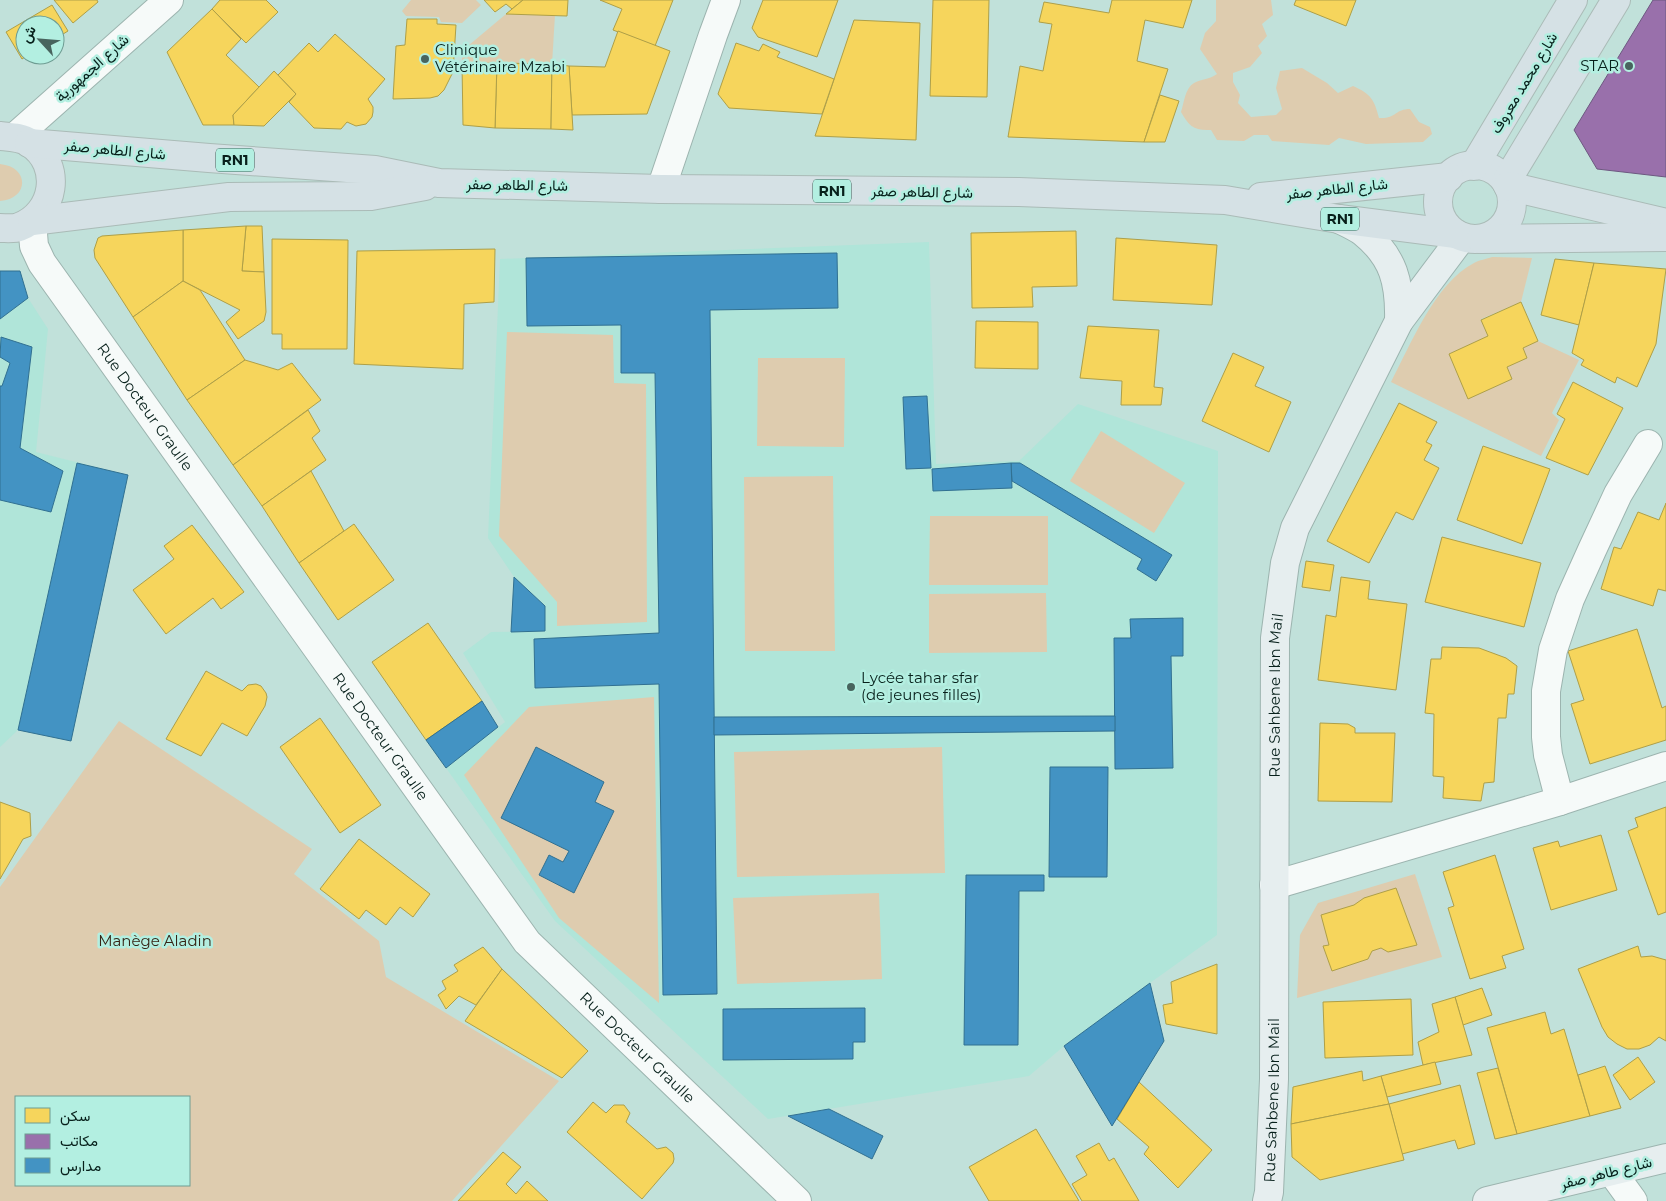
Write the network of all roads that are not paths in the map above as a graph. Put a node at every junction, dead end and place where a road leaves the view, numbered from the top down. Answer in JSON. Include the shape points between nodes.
{"nodes":[{"id":1,"x":169,"y":0,"type":"edge"},
{"id":2,"x":726,"y":0,"type":"edge"},
{"id":3,"x":1573,"y":0,"type":"edge"},
{"id":4,"x":1616,"y":0,"type":"edge"},
{"id":5,"x":15,"y":138,"type":"edge"},
{"id":6,"x":1474,"y":166,"type":"junction"},
{"id":7,"x":1449,"y":177,"type":"junction"},
{"id":8,"x":439,"y":183,"type":"junction"},
{"id":9,"x":1507,"y":184,"type":"junction"},
{"id":10,"x":661,"y":189,"type":"junction"},
{"id":11,"x":1225,"y":200,"type":"junction"},
{"id":12,"x":1339,"y":219,"type":"junction"},
{"id":13,"x":32,"y":221,"type":"junction"},
{"id":14,"x":1666,"y":223,"type":"edge"},
{"id":15,"x":0,"y":228,"type":"edge"},
{"id":16,"x":1466,"y":236,"type":"junction"},
{"id":17,"x":1666,"y":237,"type":"edge"},
{"id":18,"x":1399,"y":321,"type":"junction"},
{"id":19,"x":1648,"y":444,"type":"dead end"},
{"id":20,"x":1666,"y":766,"type":"edge"},
{"id":21,"x":1560,"y":801,"type":"junction"},
{"id":22,"x":1274,"y":885,"type":"junction"},
{"id":23,"x":1666,"y":1158,"type":"edge"},
{"id":24,"x":1612,"y":1172,"type":"junction"},
{"id":25,"x":797,"y":1201,"type":"edge"},
{"id":26,"x":1267,"y":1201,"type":"edge"},
{"id":27,"x":1487,"y":1201,"type":"edge"},
{"id":28,"x":1633,"y":1201,"type":"edge"}],
"edges":[{"from":1,"to":5,"type":"street","name":"شارع الجمهورية"},
{"from":2,"to":10,"type":"street"},
{"from":3,"to":6,"type":"main road","name":"شارع محمد معروف"},
{"from":4,"to":9,"type":"main road"},
{"from":5,"to":8,"type":"main road","name":"شارع الطاهر صفر","number":"RN1","via":[[209,158],[375,170]]},
{"from":5,"to":13,"type":"main road","via":[[40,152],[52,180],[43,210]]},
{"from":6,"to":7,"type":"main road","number":"RN1","via":[[1456,171]]},
{"from":6,"to":9,"type":"main road","via":[[1498,173]]},
{"from":7,"to":11,"type":"main road","name":"شارع الطاهر صفر","number":"RN1"},
{"from":7,"to":16,"type":"main road","via":[[1439,196],[1442,218],[1448,227]]},
{"from":8,"to":10,"type":"main road","name":"شارع الطاهر صفر","number":"RN1"},
{"from":8,"to":13,"type":"main road","name":"شارع الطاهر صفر","number":"RN1","via":[[371,196],[229,197]]},
{"from":9,"to":14,"type":"main road"},
{"from":9,"to":16,"type":"main road","via":[[1512,196],[1511,208],[1501,229],[1492,235]]},
{"from":10,"to":11,"type":"main road","name":"شارع الطاهر صفر","number":"RN1","via":[[1019,192]]},
{"from":11,"to":12,"type":"main road","name":"شارع الطاهر صفر","number":"RN1"},
{"from":12,"to":16,"type":"main road","name":"شارع الطاهر صفر","number":"RN1"},
{"from":12,"to":18,"type":"street","via":[[1362,231],[1380,248],[1393,270],[1400,295]]},
{"from":13,"to":15,"type":"main road","number":"RN1","via":[[17,228]]},
{"from":13,"to":25,"type":"street","name":"Rue Docteur Graulle","via":[[34,246],[42,263],[527,942]]},
{"from":16,"to":17,"type":"main road","name":"شارع الطاهر صفر","number":"RN1"},
{"from":16,"to":18,"type":"street","name":"Rue Sahbene Ibn Mail"},
{"from":18,"to":22,"type":"street","name":"Rue Sahbene Ibn Mail","via":[[1295,528],[1285,563],[1275,638]]},
{"from":19,"to":21,"type":"street","via":[[1618,494],[1592,550],[1570,599],[1553,650],[1546,691],[1546,737]]},
{"from":20,"to":21,"type":"street"},
{"from":21,"to":22,"type":"street"},
{"from":22,"to":26,"type":"street","name":"Rue Sahbene Ibn Mail","via":[[1274,1079]]},
{"from":23,"to":24,"type":"street","name":"شارع طاهر صفر"},
{"from":24,"to":27,"type":"street","name":"شارع طاهر صفر"},
{"from":24,"to":28,"type":"street"}]}
